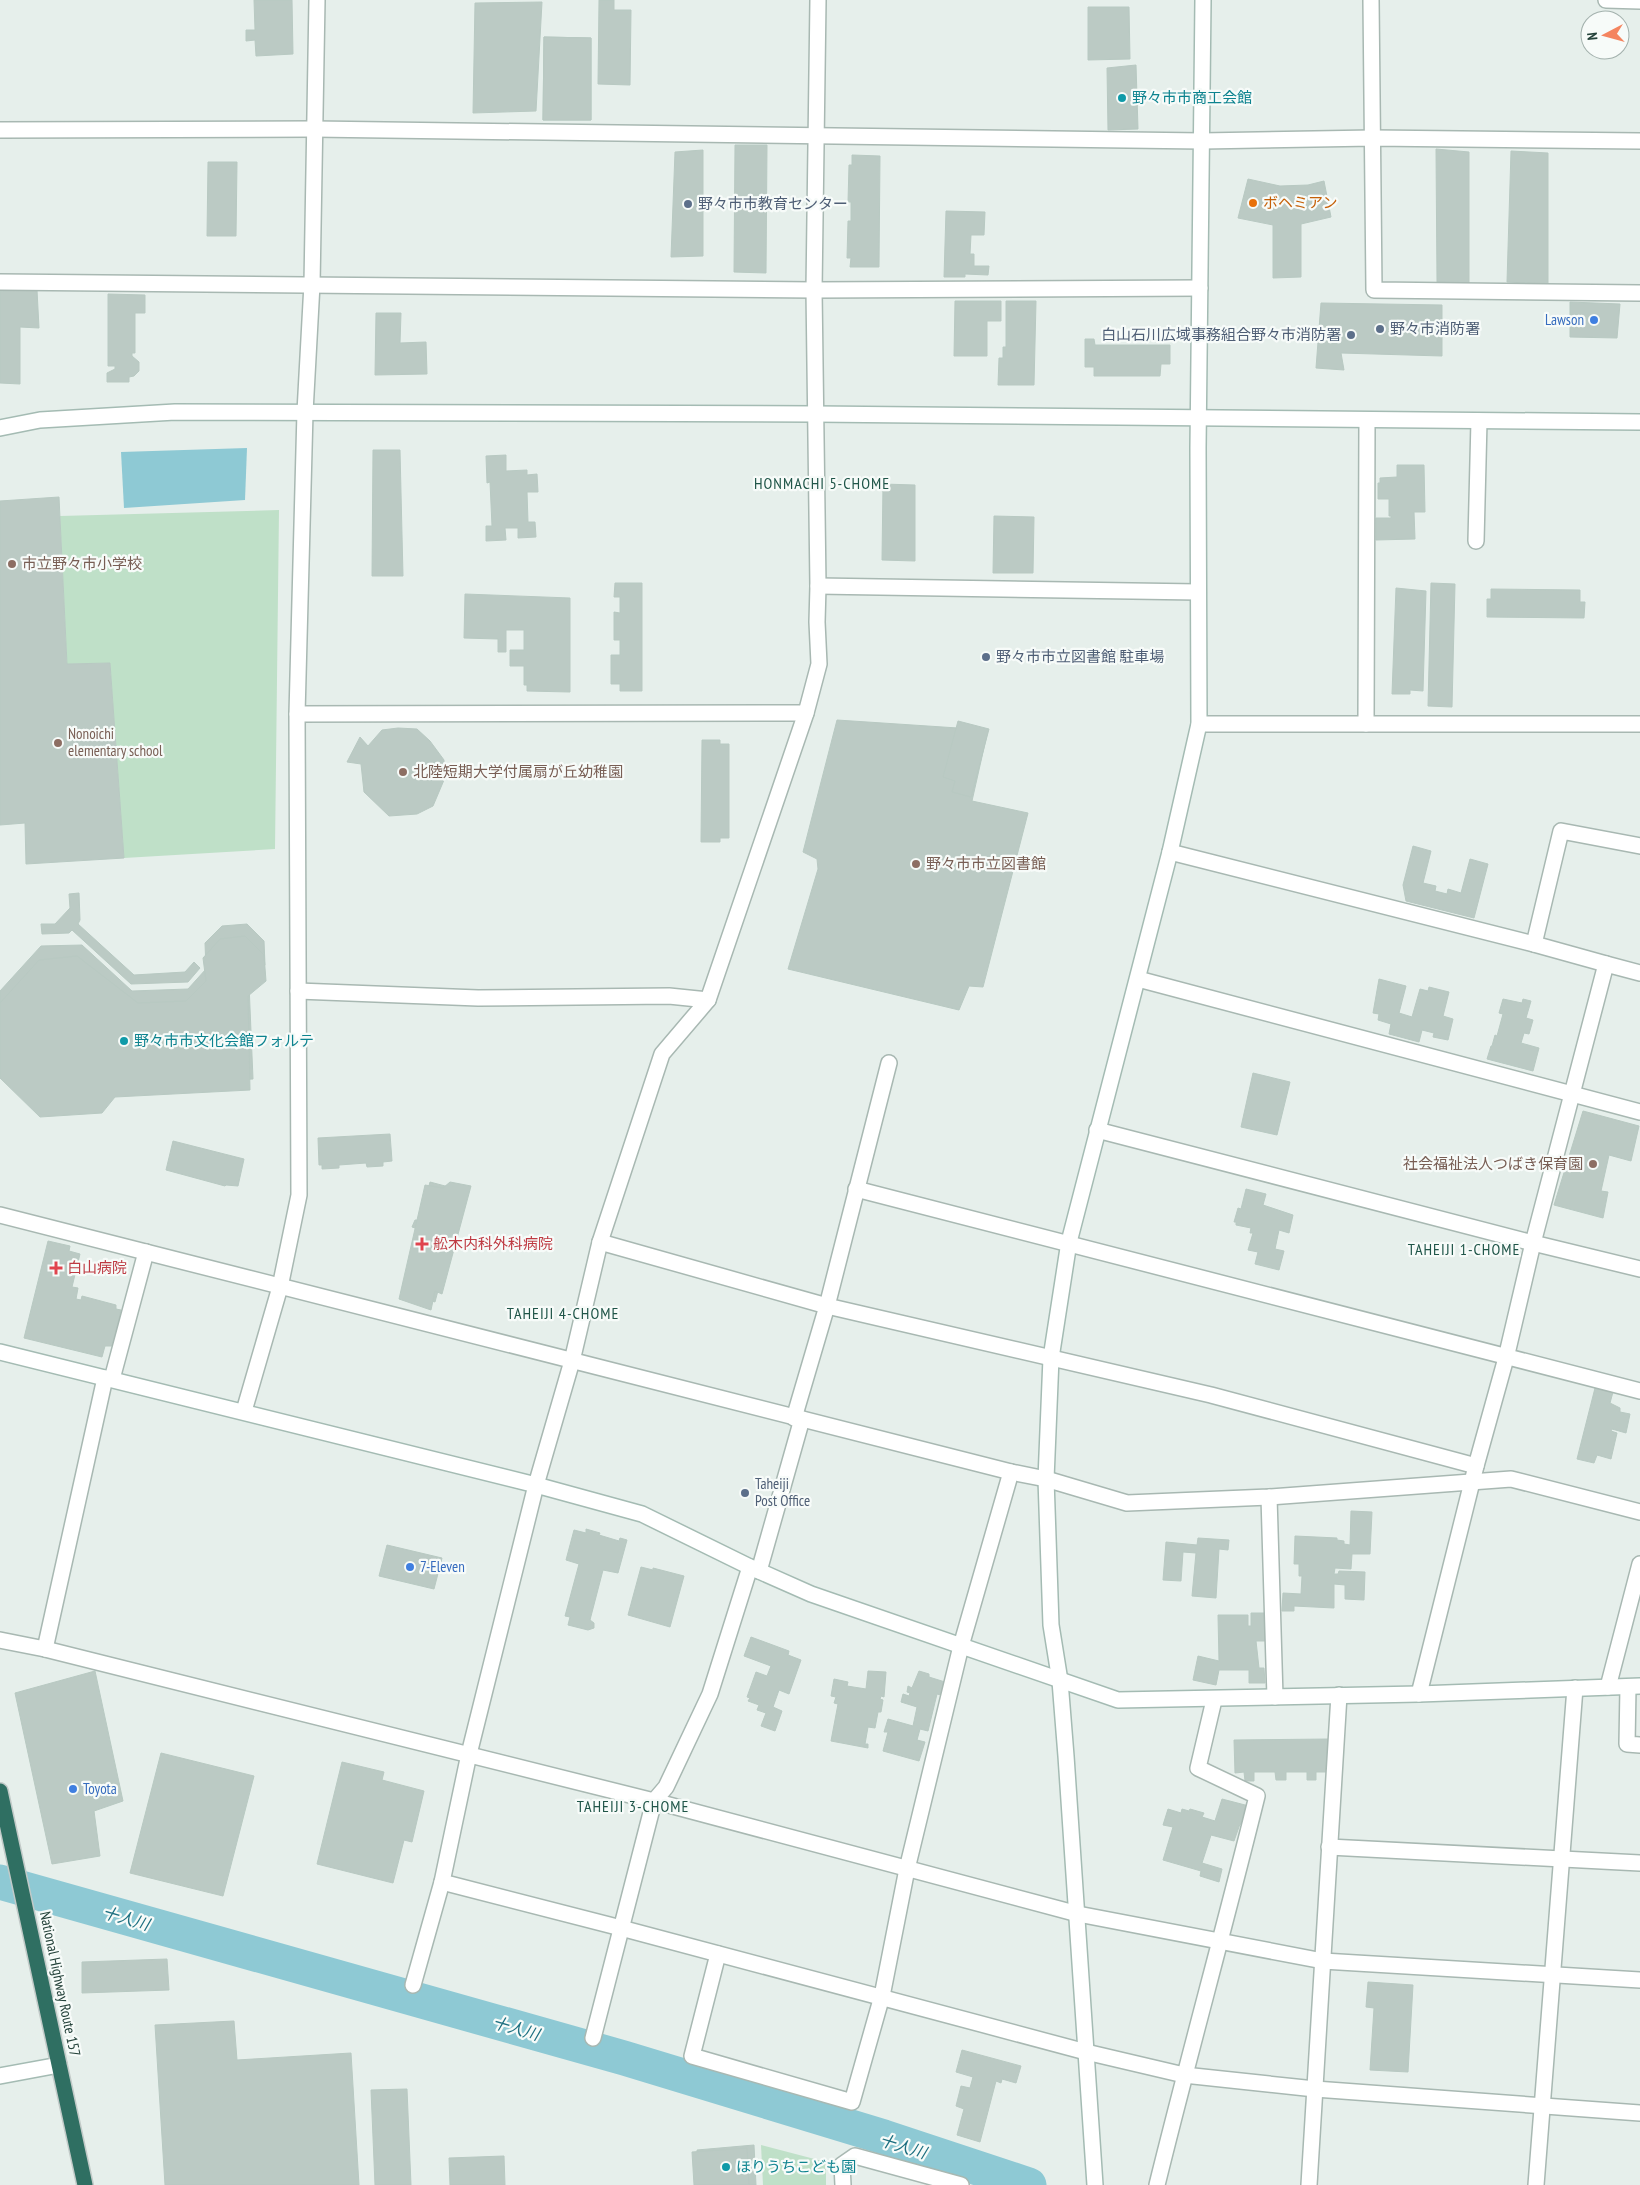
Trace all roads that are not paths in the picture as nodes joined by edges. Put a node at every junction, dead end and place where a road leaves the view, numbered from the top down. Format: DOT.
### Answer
graph roads {
  1 [pos="317,0"];
  2 [pos="818,0"];
  3 [pos="1203,0"];
  4 [pos="1371,0"];
  5 [pos="1606,0"];
  6 [pos="1640,1"];
  7 [pos="0,130"];
  8 [pos="314,130"];
  9 [pos="817,135"];
  10 [pos="1373,138"];
  11 [pos="1202,141"];
  12 [pos="1640,141"];
  13 [pos="0,282"];
  14 [pos="312,284"];
  15 [pos="1200,288"];
  16 [pos="814,290"];
  17 [pos="1640,293"];
  18 [pos="305,412"];
  19 [pos="815,414"];
  20 [pos="1198,419"];
  21 [pos="1367,420"];
  22 [pos="1479,421"];
  23 [pos="1640,422"];
  24 [pos="0,428"];
  25 [pos="1476,542"];
  26 [pos="818,586"];
  27 [pos="1198,592"];
  28 [pos="806,713"];
  29 [pos="297,714"];
  30 [pos="1199,724"];
  31 [pos="1366,724"];
  32 [pos="1640,724"];
  33 [pos="1640,846"];
  34 [pos="1170,852"];
  35 [pos="1534,944"];
  36 [pos="1606,964"];
  37 [pos="1640,973"];
  38 [pos="1138,979"];
  39 [pos="298,991"];
  40 [pos="708,1000"];
  41 [pos="889,1063"];
  42 [pos="1571,1095"];
  43 [pos="1640,1112"];
  44 [pos="1098,1130"];
  45 [pos="856,1189"];
  46 [pos="0,1215"];
  47 [pos="600,1242"];
  48 [pos="1069,1242"];
  49 [pos="1533,1243"];
  50 [pos="146,1252"];
  51 [pos="1640,1269"];
  52 [pos="280,1286"];
  53 [pos="827,1306"];
  54 [pos="0,1352"];
  55 [pos="1050,1358"];
  56 [pos="1506,1358"];
  57 [pos="572,1361"];
  58 [pos="108,1379"];
  59 [pos="1640,1391"];
  60 [pos="244,1412"];
  61 [pos="798,1418"];
  62 [pos="1476,1466"];
  63 [pos="1011,1472"];
  64 [pos="1046,1478"];
  65 [pos="1473,1482"];
  66 [pos="536,1485"];
  67 [pos="1269,1497"];
  68 [pos="1640,1512"];
  69 [pos="1640,1564"];
  70 [pos="755,1569"];
  71 [pos="0,1640"];
  72 [pos="961,1646"];
  73 [pos="45,1649"];
  74 [pos="1060,1681"];
  75 [pos="1634,1686"];
  76 [pos="1608,1687"];
  77 [pos="1575,1688"];
  78 [pos="1419,1694"];
  79 [pos="1339,1695"];
  80 [pos="1275,1697"];
  81 [pos="1214,1700"];
  82 [pos="1640,1745"];
  83 [pos="469,1754"];
  84 [pos="0,1791"];
  85 [pos="654,1801"];
  86 [pos="1329,1847"];
  87 [pos="1562,1858"];
  88 [pos="1640,1863"];
  89 [pos="906,1869"];
  90 [pos="442,1882"];
  91 [pos="1078,1914"];
  92 [pos="621,1928"];
  93 [pos="1222,1940"];
  94 [pos="718,1954"];
  95 [pos="1323,1960"];
  96 [pos="1553,1975"];
  97 [pos="1640,1980"];
  98 [pos="413,1985"];
  99 [pos="882,1996"];
  100 [pos="593,2038"];
  101 [pos="1086,2052"];
  102 [pos="59,2065"];
  103 [pos="1184,2075"];
  104 [pos="0,2076"];
  105 [pos="1315,2089"];
  106 [pos="1543,2107"];
  107 [pos="1640,2113"];
  108 [pos="85,2185"];
  109 [pos="843,2185"];
  110 [pos="961,2185"];
  111 [pos="1095,2185"];
  112 [pos="1157,2185"];
  113 [pos="1309,2185"];
  114 [pos="1536,2185"];
  1 -- 8 [label="street"];
  2 -- 9 [label="street"];
  3 -- 11 [label="street"];
  4 -- 10 [label="street"];
  5 -- 6 [label="street"];
  7 -- 8 [label="street"];
  8 -- 9 [label="street"];
  8 -- 14 [label="street"];
  9 -- 11 [label="street"];
  9 -- 16 [label="street"];
  10 -- 11 [label="street"];
  10 -- 12 [label="street"];
  10 -- 17 [label="street"];
  11 -- 15 [label="street"];
  13 -- 14 [label="street"];
  14 -- 16 [label="street"];
  14 -- 18 [label="street"];
  15 -- 16 [label="street"];
  15 -- 20 [label="street"];
  16 -- 19 [label="street"];
  18 -- 19 [label="street"];
  18 -- 24 [label="street"];
  18 -- 29 [label="street"];
  19 -- 20 [label="street"];
  19 -- 26 [label="street"];
  20 -- 21 [label="street"];
  20 -- 27 [label="street"];
  21 -- 22 [label="street"];
  21 -- 31 [label="street"];
  22 -- 23 [label="street"];
  22 -- 25 [label="street"];
  26 -- 27 [label="street"];
  26 -- 28 [label="street"];
  27 -- 30 [label="street"];
  28 -- 29 [label="street"];
  28 -- 40 [label="street"];
  29 -- 39 [label="street"];
  30 -- 31 [label="street"];
  30 -- 34 [label="street"];
  31 -- 32 [label="street"];
  33 -- 35 [label="street"];
  34 -- 35 [label="street"];
  34 -- 38 [label="street"];
  35 -- 36 [label="street"];
  36 -- 37 [label="street"];
  36 -- 42 [label="street"];
  38 -- 42 [label="street"];
  38 -- 44 [label="street"];
  39 -- 40 [label="street"];
  39 -- 52 [label="street"];
  40 -- 47 [label="street"];
  41 -- 45 [label="street"];
  42 -- 43 [label="street"];
  42 -- 49 [label="street"];
  44 -- 48 [label="street"];
  44 -- 49 [label="street"];
  45 -- 48 [label="street"];
  45 -- 53 [label="street"];
  46 -- 50 [label="street"];
  47 -- 53 [label="street"];
  47 -- 57 [label="street"];
  48 -- 55 [label="street"];
  48 -- 56 [label="street"];
  49 -- 51 [label="street"];
  49 -- 56 [label="street"];
  50 -- 52 [label="street"];
  50 -- 58 [label="street"];
  52 -- 57 [label="street"];
  52 -- 60 [label="street"];
  53 -- 55 [label="street"];
  53 -- 61 [label="street"];
  54 -- 58 [label="street"];
  55 -- 62 [label="street"];
  55 -- 64 [label="street"];
  56 -- 59 [label="street"];
  56 -- 62 [label="street"];
  57 -- 61 [label="street"];
  57 -- 66 [label="street"];
  58 -- 60 [label="street"];
  58 -- 73 [label="street"];
  60 -- 66 [label="street"];
  61 -- 63 [label="street"];
  61 -- 70 [label="street"];
  62 -- 65 [label="street"];
  63 -- 64 [label="street"];
  63 -- 72 [label="street"];
  64 -- 67 [label="street"];
  64 -- 74 [label="street"];
  65 -- 67 [label="street"];
  65 -- 68 [label="street"];
  65 -- 78 [label="street"];
  66 -- 70 [label="street"];
  66 -- 83 [label="street"];
  67 -- 80 [label="street"];
  69 -- 76 [label="street"];
  70 -- 72 [label="street"];
  70 -- 85 [label="street"];
  71 -- 73 [label="street"];
  72 -- 74 [label="street"];
  72 -- 89 [label="street"];
  73 -- 83 [label="street"];
  74 -- 81 [label="street"];
  74 -- 91 [label="street"];
  75 -- 76 [label="street"];
  75 -- 82 [label="street"];
  76 -- 77 [label="street"];
  77 -- 78 [label="street"];
  77 -- 87 [label="street"];
  78 -- 79 [label="street"];
  79 -- 80 [label="street"];
  79 -- 86 [label="street"];
  80 -- 81 [label="street"];
  81 -- 93 [label="street"];
  83 -- 85 [label="street"];
  83 -- 90 [label="street"];
  84 -- 102 [label="highway, National Highway Route 157"];
  85 -- 89 [label="street"];
  85 -- 92 [label="street"];
  86 -- 87 [label="street"];
  86 -- 95 [label="street"];
  87 -- 88 [label="street"];
  87 -- 96 [label="street"];
  89 -- 91 [label="street"];
  89 -- 99 [label="street"];
  90 -- 92 [label="street"];
  90 -- 98 [label="street"];
  91 -- 93 [label="street"];
  91 -- 101 [label="street"];
  92 -- 94 [label="street"];
  92 -- 100 [label="street"];
  93 -- 95 [label="street"];
  93 -- 103 [label="street"];
  94 -- 99 [label="street"];
  94 -- 99 [label="street"];
  95 -- 96 [label="street"];
  95 -- 105 [label="street"];
  96 -- 97 [label="street"];
  96 -- 106 [label="street"];
  99 -- 101 [label="street"];
  101 -- 103 [label="street"];
  101 -- 111 [label="street"];
  102 -- 104 [label="street"];
  102 -- 108 [label="highway, National Highway Route 157"];
  103 -- 105 [label="street"];
  103 -- 112 [label="street"];
  105 -- 106 [label="street"];
  105 -- 113 [label="street"];
  106 -- 107 [label="street"];
  106 -- 114 [label="street"];
  109 -- 110 [label="street"];
}
